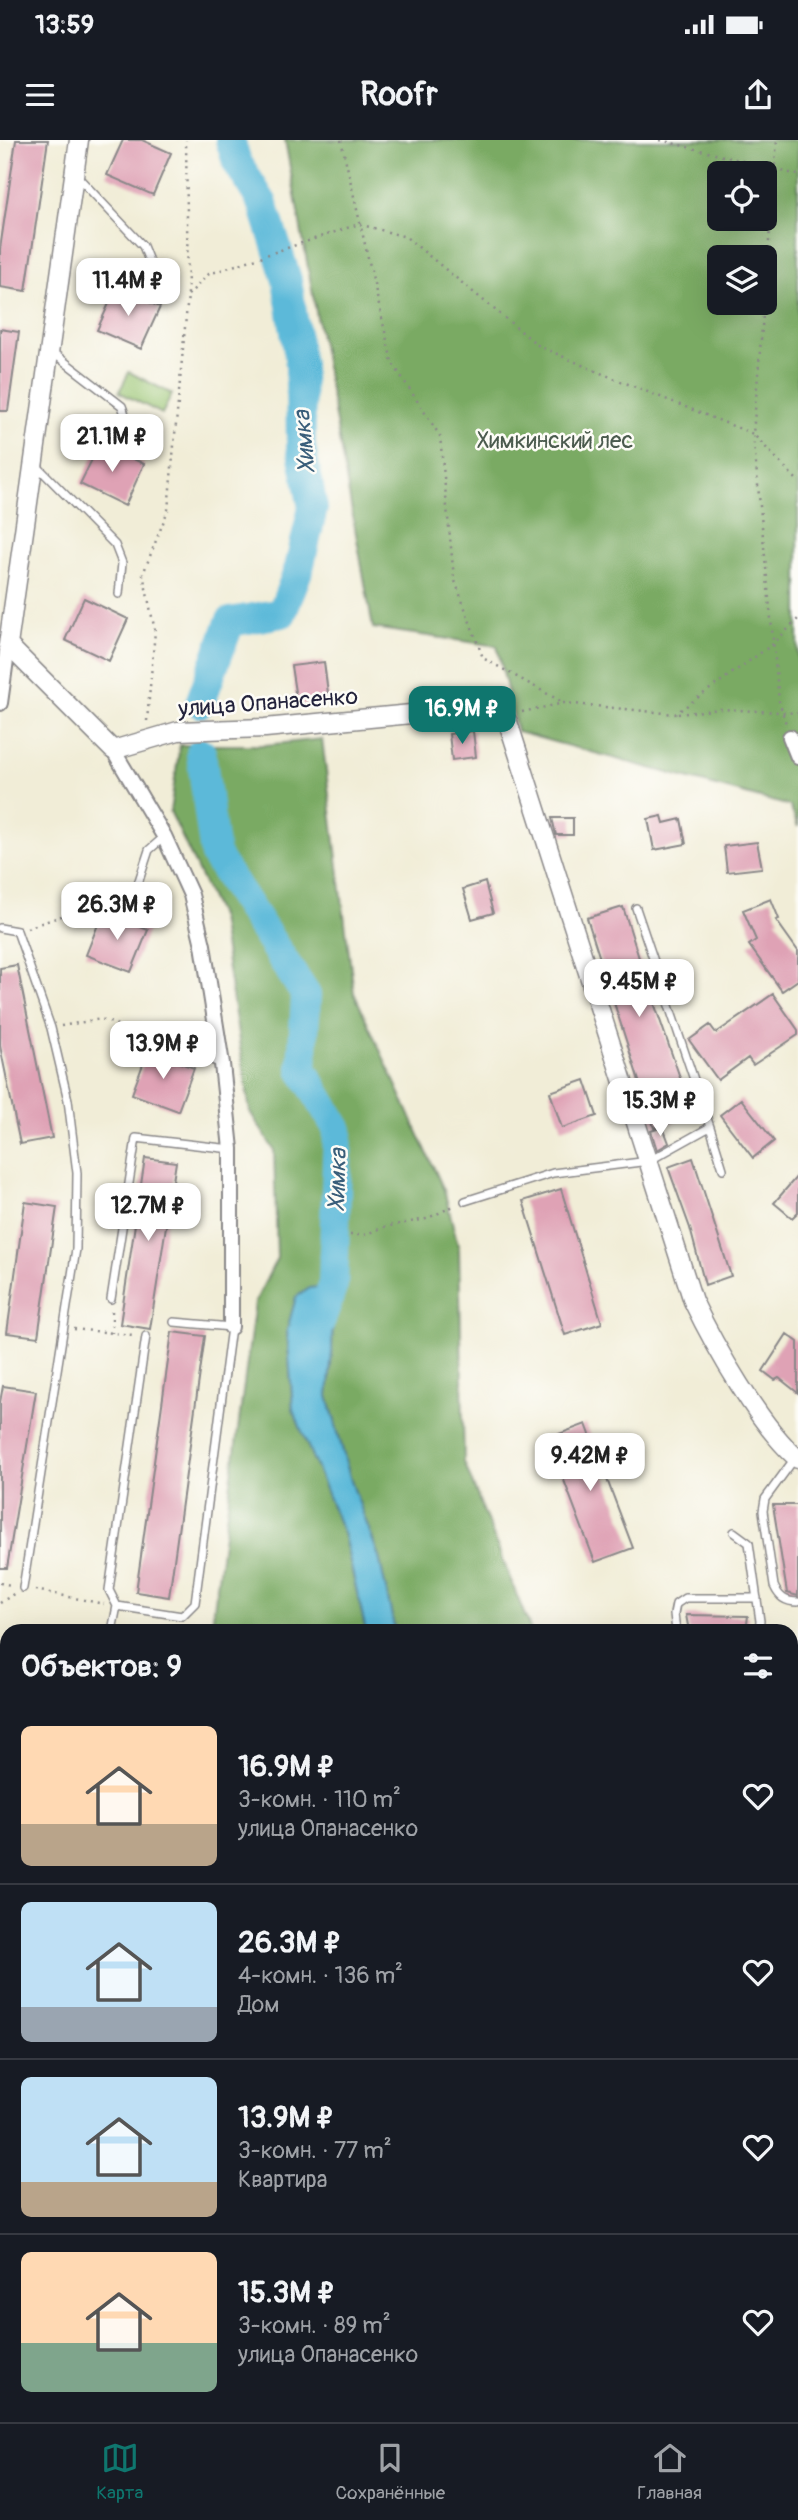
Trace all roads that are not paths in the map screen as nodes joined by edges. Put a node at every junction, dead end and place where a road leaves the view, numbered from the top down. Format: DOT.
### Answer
graph roads {
  1 [pos="79,140"];
  2 [pos="74,173"];
  3 [pos="146,287"];
  4 [pos="49,350"];
  5 [pos="127,447"];
  6 [pos="33,462"];
  7 [pos="119,594"];
  8 [pos="8,645"];
  9 [pos="0,703"];
  10 [pos="790,737"];
  11 [pos="113,750"];
  12 [pos="798,757"];
  13 [pos="164,836"];
  14 [pos="636,908"];
  15 [pos="129,911"];
  16 [pos="0,928"];
  17 [pos="175,1046"];
  18 [pos="222,1064"];
  19 [pos="710,1127"];
  20 [pos="231,1149"];
  21 [pos="649,1161"];
  22 [pos="723,1169"];
  23 [pos="465,1201"];
  24 [pos="111,1299"];
  25 [pos="174,1322"];
  26 [pos="231,1327"];
  27 [pos="146,1336"];
  28 [pos="797,1458"];
  29 [pos="734,1532"];
  30 [pos="23,1588"];
  31 [pos="757,1598"];
  32 [pos="798,1602"];
  33 [pos="117,1606"];
  34 [pos="113,1624"];
  35 [pos="676,1624"];
  36 [pos="760,1624"];
  1 -- 2 [label="street"];
  2 -- 3 [label="lane"];
  2 -- 4 [label="street"];
  4 -- 5 [label="lane"];
  4 -- 6 [label="street"];
  6 -- 7 [label="lane"];
  6 -- 8 [label="street"];
  8 -- 9 [label="street"];
  8 -- 11 [label="street"];
  10 -- 12 [label="street"];
  11 -- 13 [label="street"];
  11 -- 21 [label="street, улица Опанасенко"];
  13 -- 15 [label="lane"];
  13 -- 18 [label="street"];
  14 -- 19 [label="lane"];
  16 -- 30 [label="lane"];
  17 -- 18 [label="lane"];
  18 -- 20 [label="street"];
  19 -- 21 [label="lane"];
  19 -- 22 [label="lane"];
  20 -- 24 [label="lane"];
  20 -- 26 [label="street"];
  21 -- 23 [label="lane"];
  21 -- 28 [label="street"];
  25 -- 26 [label="lane"];
  26 -- 33 [label="lane"];
  27 -- 33 [label="lane"];
  28 -- 32 [label="lane"];
  29 -- 31 [label="lane"];
  31 -- 35 [label="lane"];
  31 -- 36 [label="lane"];
  33 -- 34 [label="lane"];
}
